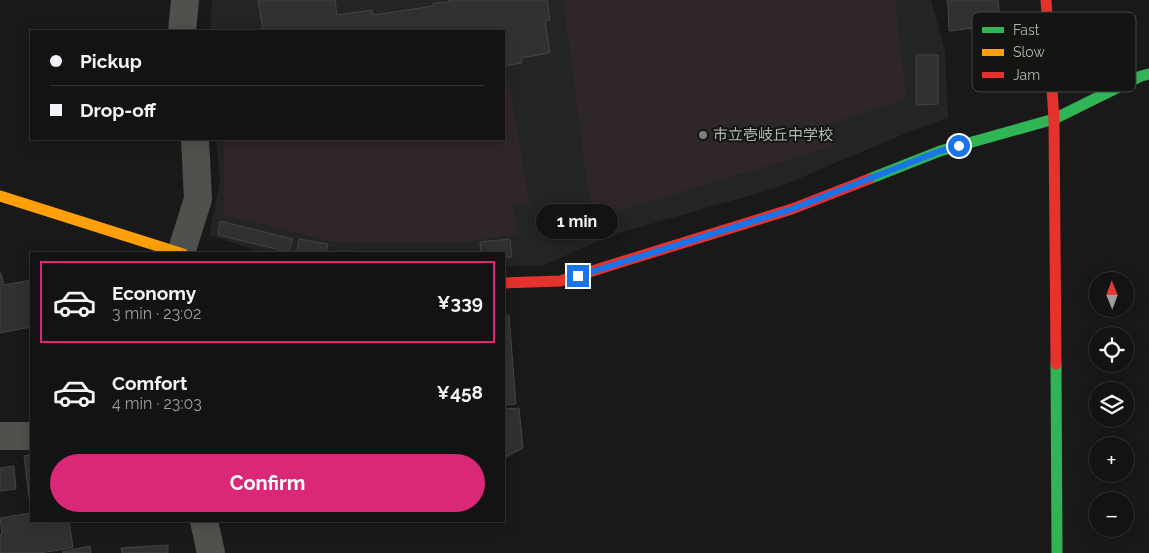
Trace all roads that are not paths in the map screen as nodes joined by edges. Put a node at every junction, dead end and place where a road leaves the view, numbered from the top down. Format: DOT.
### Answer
graph roads {
  1 [pos="185,0"];
  2 [pos="182,30"];
  3 [pos="1149,74"];
  4 [pos="1136,80"];
  5 [pos="1052,92"];
  6 [pos="1111,92"];
  7 [pos="1054,119"];
  8 [pos="196,140"];
  9 [pos="0,196"];
  10 [pos="176,252"];
  11 [pos="183,252"];
  12 [pos="505,282"];
  13 [pos="0,436"];
  14 [pos="30,436"];
  15 [pos="204,522"];
  16 [pos="212,553"];
  17 [pos="1057,553"];
  1 -- 2 [label="street"];
  3 -- 4 [label="street"];
  5 -- 7 [label="street"];
  6 -- 7 [label="street"];
  7 -- 12 [label="street"];
  7 -- 17 [label="street"];
  8 -- 11 [label="street"];
  9 -- 10 [label="street"];
  13 -- 14 [label="street"];
  15 -- 16 [label="street"];
}
